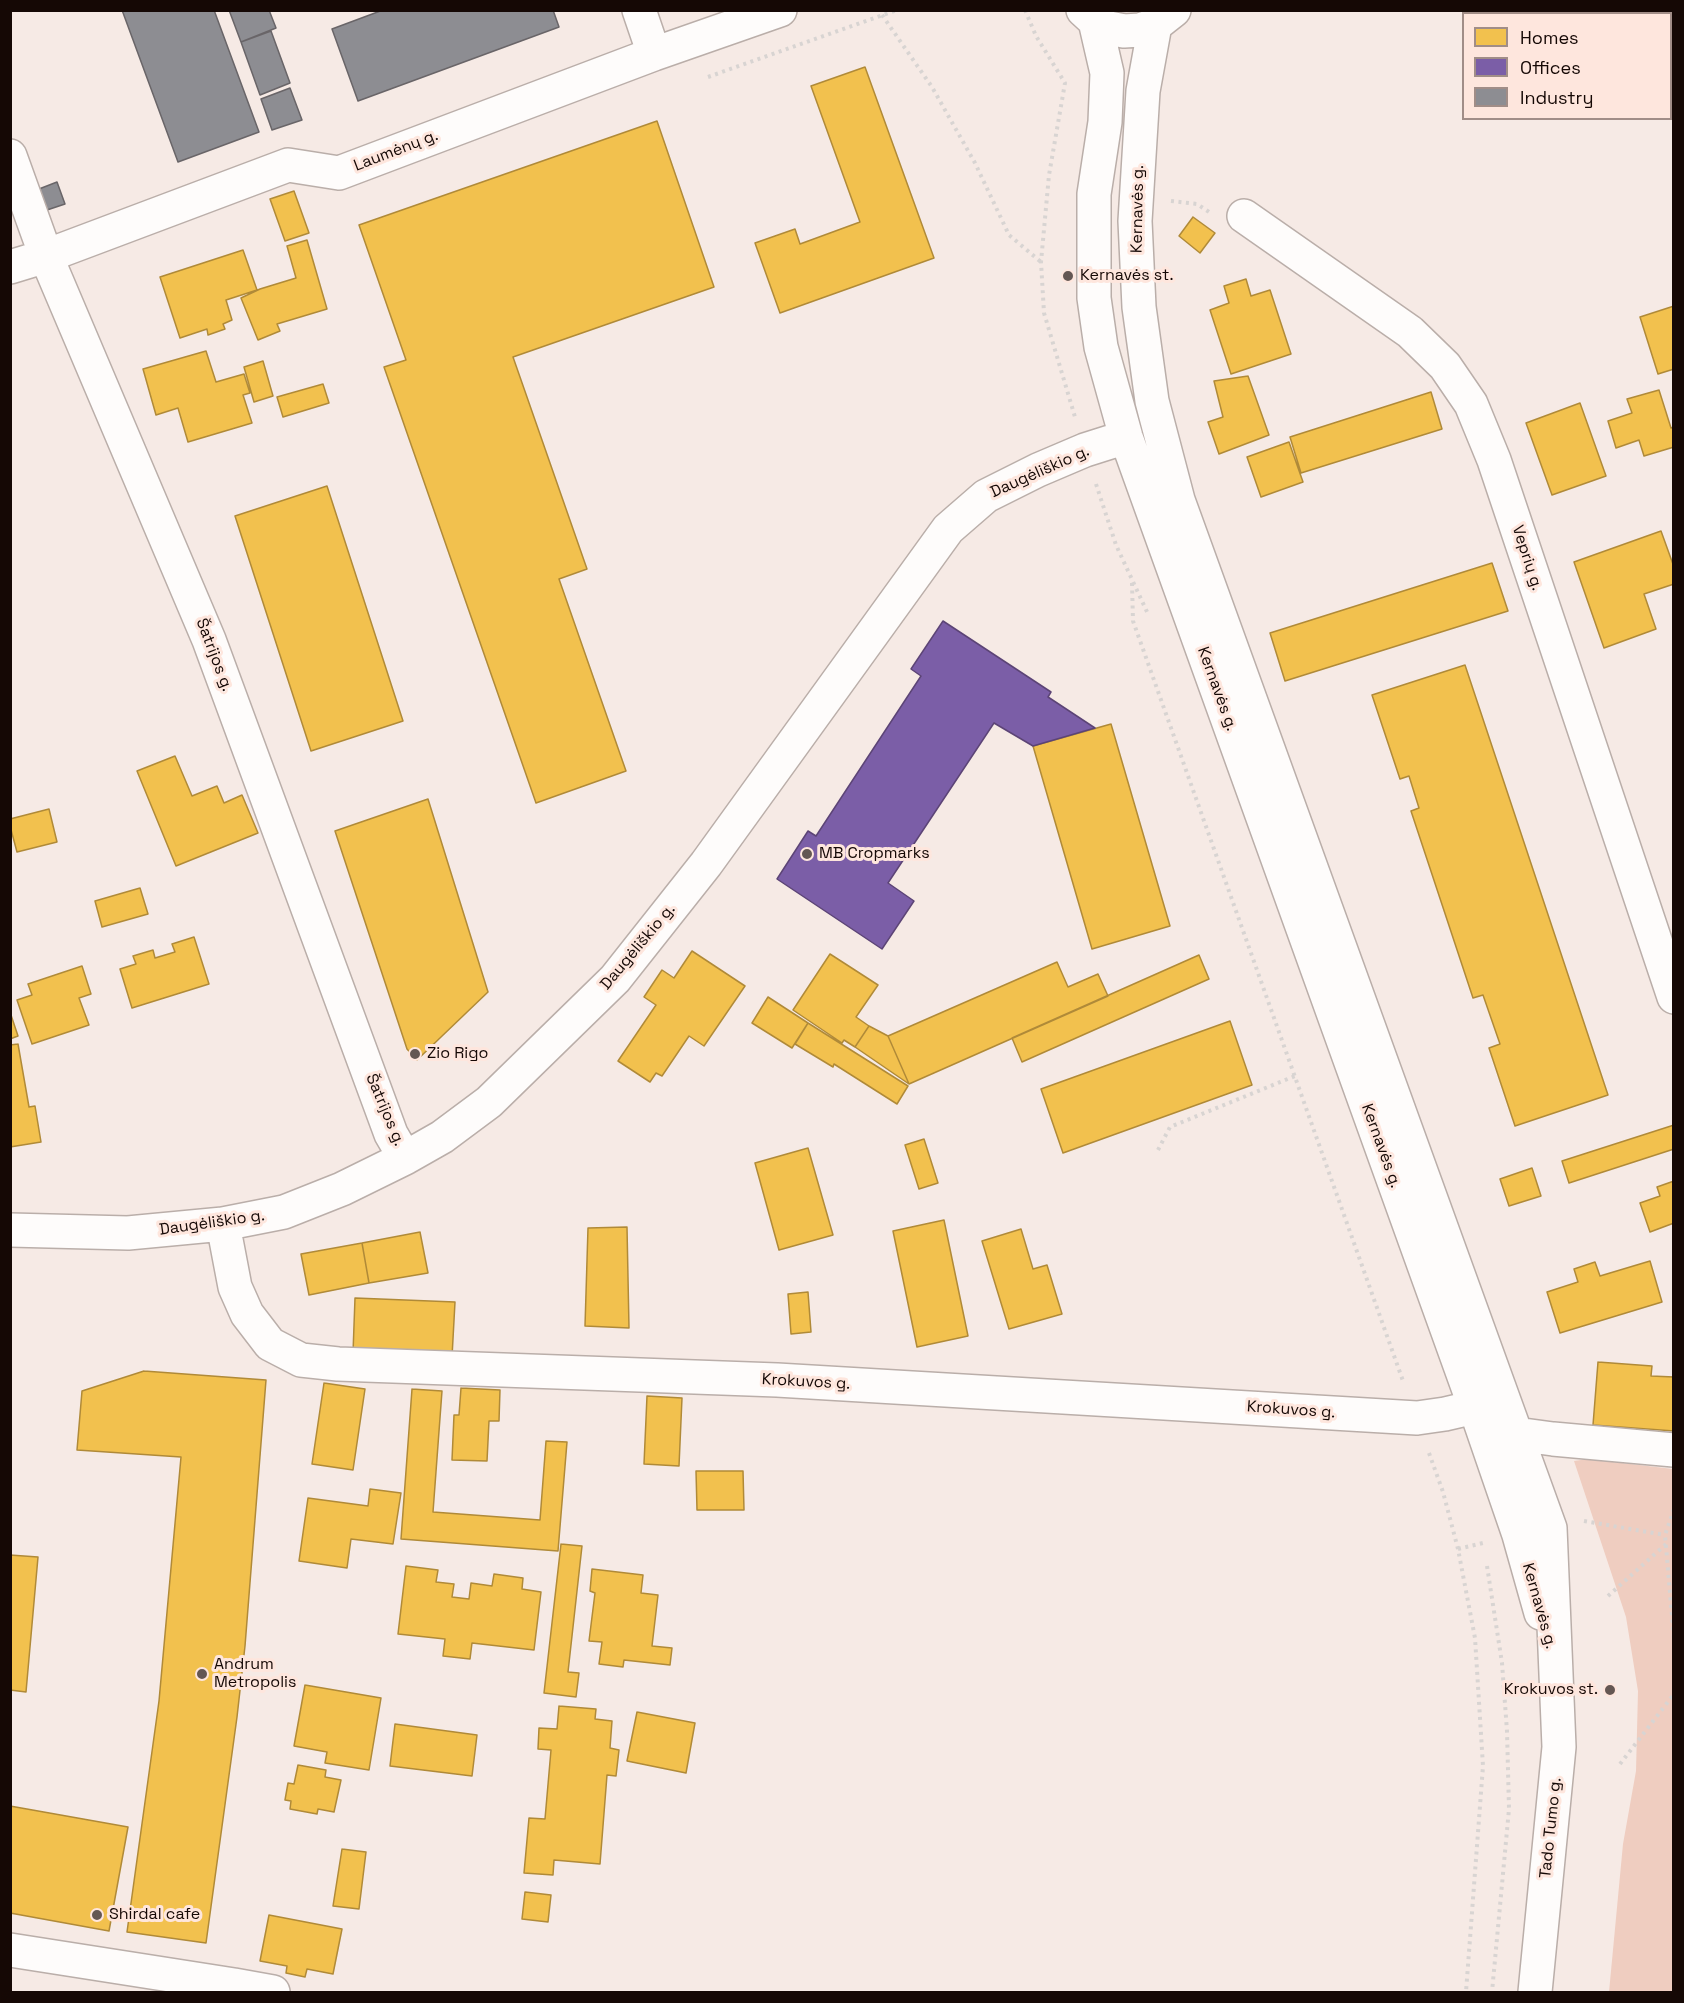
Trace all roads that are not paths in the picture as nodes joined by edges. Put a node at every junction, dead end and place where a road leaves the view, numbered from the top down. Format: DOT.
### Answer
graph roads {
  1 [pos="639,10"];
  2 [pos="780,10"];
  3 [pos="1089,16"];
  4 [pos="1164,18"];
  5 [pos="654,54"];
  6 [pos="10,156"];
  7 [pos="1244,216"];
  8 [pos="46,256"];
  9 [pos="10,267"];
  10 [pos="1126,436"];
  11 [pos="1674,997"];
  12 [pos="405,1158"];
  13 [pos="223,1224"];
  14 [pos="10,1230"];
  15 [pos="1475,1407"];
  16 [pos="1516,1434"];
  17 [pos="1674,1450"];
  18 [pos="1555,1663"];
  19 [pos="10,1950"];
  20 [pos="273,1992"];
  21 [pos="1535,1992"];
  1 -- 5 [label="street"];
  2 -- 5 [label="street, Laumėnų g."];
  3 -- 4 [label="street, Kernavės g."];
  3 -- 10 [label="street, Kernavės g."];
  4 -- 16 [label="street, Kernavės g."];
  5 -- 8 [label="street, Laumėnų g."];
  6 -- 8 [label="street, Šatrijos g."];
  7 -- 11 [label="street, Veprių g."];
  8 -- 9 [label="street, Laumėnų g."];
  8 -- 12 [label="street, Šatrijos g."];
  10 -- 12 [label="street, Daugėliškio g."];
  10 -- 15 [label="street, Kernavės g."];
  12 -- 13 [label="street, Daugėliškio g."];
  13 -- 14 [label="street, Daugėliškio g."];
  13 -- 15 [label="street, Krokuvos g."];
  15 -- 18 [label="street, Kernavės g."];
  16 -- 17 [label="street"];
  16 -- 18 [label="street, Kernavės g."];
  18 -- 21 [label="street, Tado Tumo g."];
  19 -- 20 [label="street"];
}
